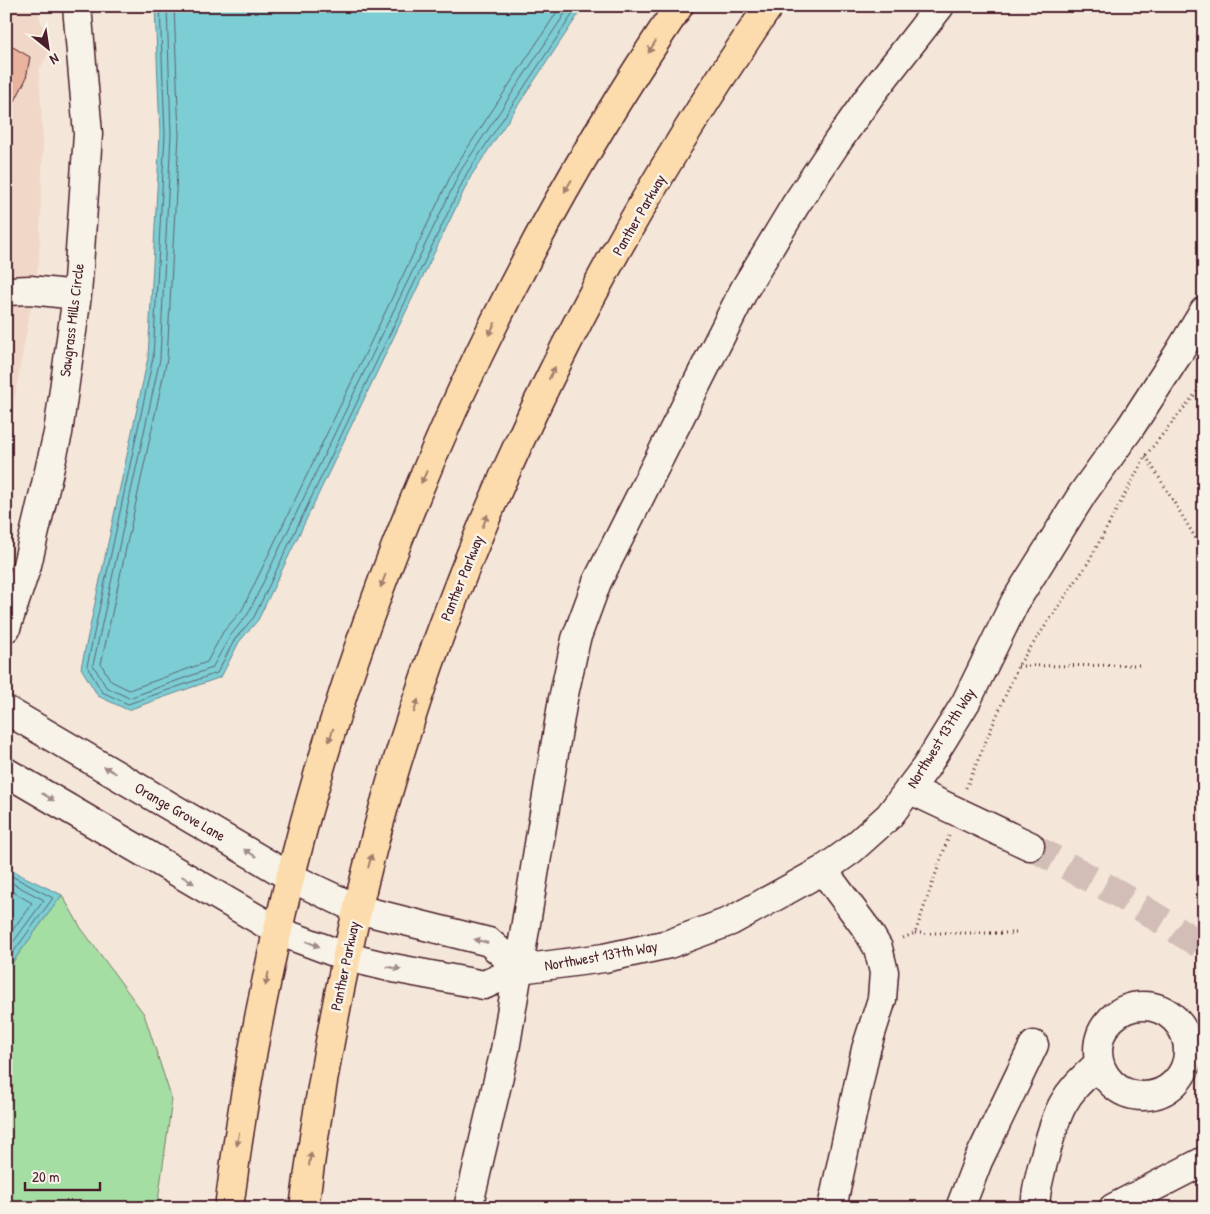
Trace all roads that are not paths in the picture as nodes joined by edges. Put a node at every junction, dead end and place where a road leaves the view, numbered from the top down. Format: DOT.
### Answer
graph roads {
  1 [pos="679,6"];
  2 [pos="769,6"];
  3 [pos="940,6"];
  4 [pos="70,7"];
  5 [pos="6,291"];
  6 [pos="77,295"];
  7 [pos="1203,314"];
  8 [pos="6,628"];
  9 [pos="6,710"];
  10 [pos="6,772"];
  11 [pos="909,789"];
  12 [pos="1030,846"];
  13 [pos="823,870"];
  14 [pos="292,878"];
  15 [pos="357,909"];
  16 [pos="278,931"];
  17 [pos="347,957"];
  18 [pos="520,969"];
  19 [pos="1034,1045"];
  20 [pos="1099,1063"];
  21 [pos="1195,1073"];
  22 [pos="1204,1161"];
  23 [pos="229,1208"];
  24 [pos="304,1208"];
  25 [pos="468,1208"];
  26 [pos="832,1208"];
  27 [pos="960,1208"];
  28 [pos="1036,1208"];
  29 [pos="1113,1208"];
  1 -- 14 [label="main road, one-way"];
  15 -- 2 [label="main road, Panther Parkway, one-way"];
  3 -- 18 [label="street"];
  4 -- 6 [label="street, Sawgrass Mills Circle"];
  5 -- 6 [label="street"];
  6 -- 8 [label="street, Sawgrass Mills Circle"];
  7 -- 11 [label="street, Northwest 137th Way"];
  14 -- 9 [label="street, Orange Grove Lane, one-way"];
  10 -- 16 [label="street, one-way"];
  11 -- 12 [label="street"];
  11 -- 13 [label="street, Northwest 137th Way"];
  13 -- 18 [label="street, Northwest 137th Way"];
  13 -- 26 [label="street"];
  14 -- 15 [label="street, Orange Grove Lane"];
  14 -- 16 [label="main road"];
  15 -- 17 [label="main road, Panther Parkway"];
  18 -- 15 [label="street, one-way"];
  16 -- 17 [label="street, one-way"];
  16 -- 23 [label="main road, one-way"];
  17 -- 18 [label="street, Northwest 137th Way, one-way"];
  24 -- 17 [label="main road, Panther Parkway, one-way"];
  18 -- 25 [label="street"];
  19 -- 27 [label="street"];
  20 -- 21 [label="street"];
  20 -- 21 [label="street"];
  20 -- 28 [label="street"];
  22 -- 29 [label="street"];
}
